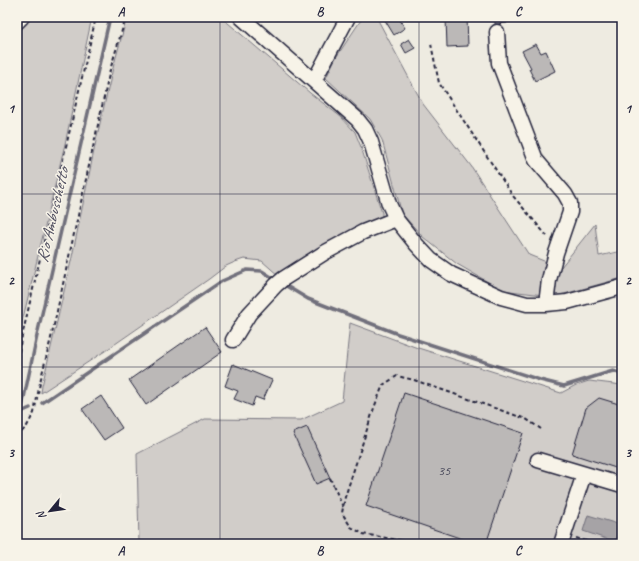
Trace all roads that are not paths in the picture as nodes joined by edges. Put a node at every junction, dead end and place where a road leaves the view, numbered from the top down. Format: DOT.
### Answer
graph roads {
  1 [pos="22,17"];
  2 [pos="241,17"];
  3 [pos="348,17"];
  4 [pos="17,22"];
  5 [pos="497,32"];
  6 [pos="314,81"];
  7 [pos="396,219"];
  8 [pos="622,287"];
  9 [pos="546,304"];
  10 [pos="233,340"];
  11 [pos="538,460"];
  12 [pos="584,474"];
  13 [pos="622,485"];
  14 [pos="560,544"];
  1 -- 4 [label="street"];
  2 -- 6 [label="street"];
  3 -- 6 [label="street"];
  5 -- 9 [label="street"];
  6 -- 7 [label="street"];
  7 -- 9 [label="street"];
  7 -- 10 [label="street"];
  8 -- 9 [label="street"];
  11 -- 12 [label="street"];
  12 -- 13 [label="street"];
  12 -- 14 [label="street"];
}
